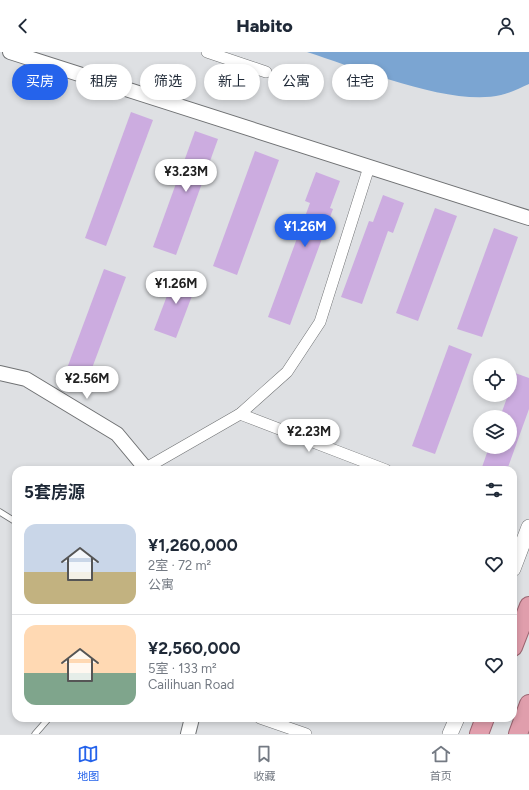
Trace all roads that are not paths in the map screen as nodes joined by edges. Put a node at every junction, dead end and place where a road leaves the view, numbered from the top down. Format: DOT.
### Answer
graph roads {
  1 [pos="10,52"];
  2 [pos="207,52"];
  3 [pos="266,72"];
  4 [pos="369,167"];
  5 [pos="529,218"];
  6 [pos="0,373"];
  7 [pos="240,414"];
  8 [pos="144,466"];
  9 [pos="151,466"];
  10 [pos="376,466"];
  11 [pos="0,512"];
  12 [pos="12,520"];
  13 [pos="529,527"];
  14 [pos="517,558"];
  15 [pos="529,606"];
  16 [pos="517,637"];
  17 [pos="529,704"];
  18 [pos="47,722"];
  19 [pos="191,722"];
  20 [pos="272,722"];
  21 [pos="455,722"];
  22 [pos="484,722"];
  23 [pos="34,734"];
  24 [pos="188,734"];
  25 [pos="306,734"];
  26 [pos="450,734"];
  27 [pos="479,734"];
  28 [pos="518,734"];
  1 -- 4 [label="street"];
  2 -- 3 [label="street"];
  4 -- 5 [label="street"];
  4 -- 7 [label="street"];
  6 -- 8 [label="street"];
  7 -- 9 [label="street"];
  7 -- 10 [label="street"];
  11 -- 12 [label="lane"];
  13 -- 14 [label="main road"];
  15 -- 16 [label="highway"];
  17 -- 28 [label="highway"];
  18 -- 23 [label="lane"];
  19 -- 24 [label="street"];
  20 -- 25 [label="street"];
  21 -- 26 [label="main road"];
  22 -- 27 [label="highway"];
}
